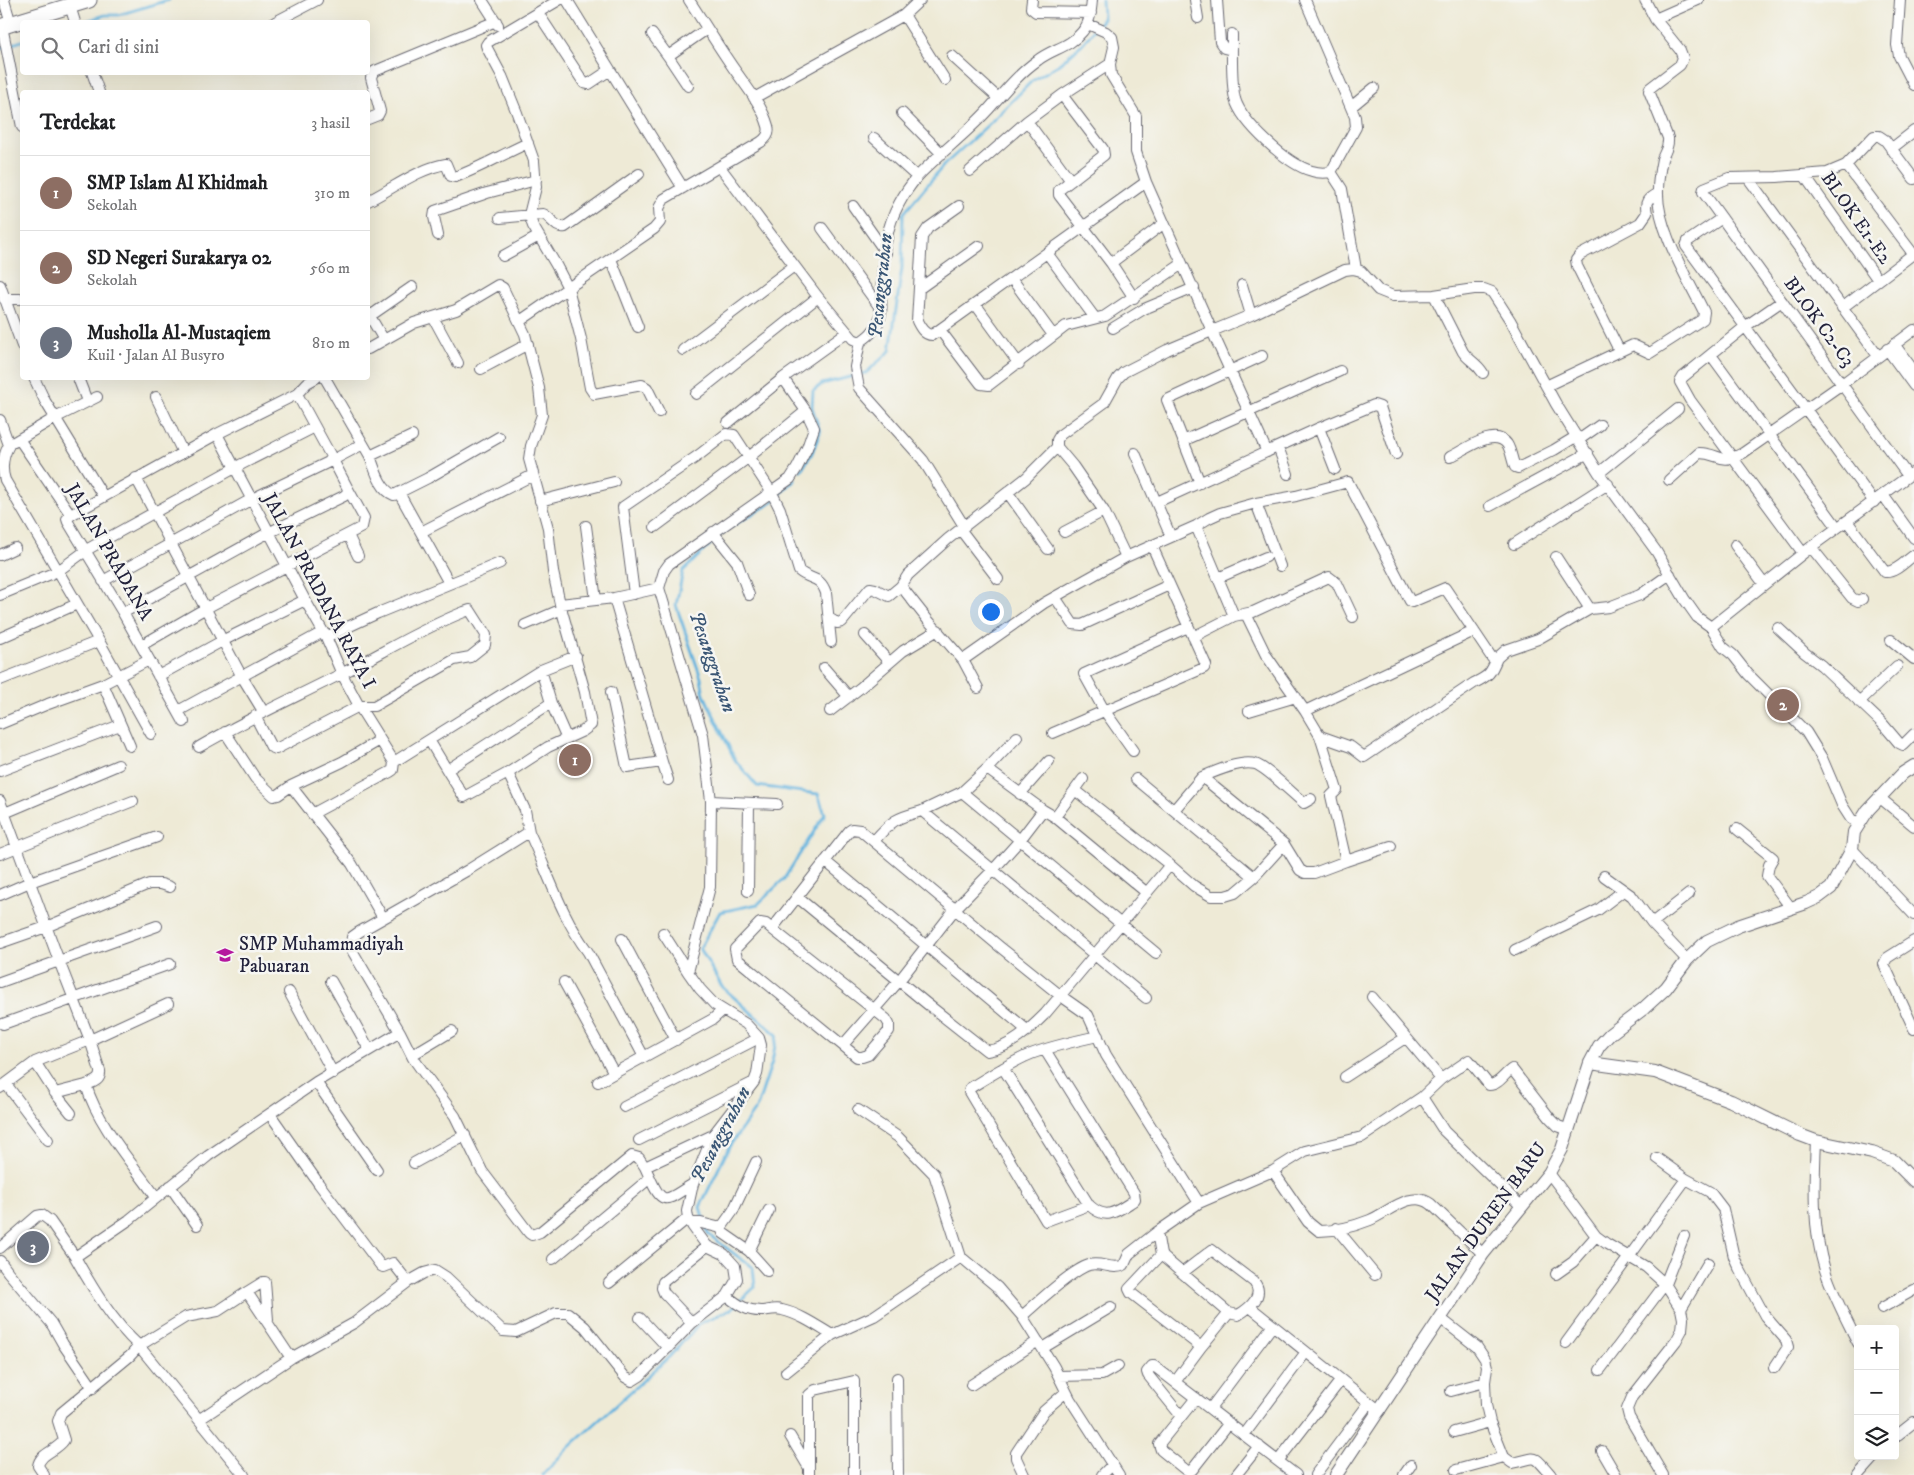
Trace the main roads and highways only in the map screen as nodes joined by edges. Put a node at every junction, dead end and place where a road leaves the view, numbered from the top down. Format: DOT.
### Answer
graph roads {
  1 [pos="89,0"];
  2 [pos="73,15"];
  3 [pos="49,20"];
  4 [pos="20,26"];
  5 [pos="5,29"];
  1 -- 2 [label="main road"];
  2 -- 3 [label="main road"];
  4 -- 5 [label="main road"];
}
